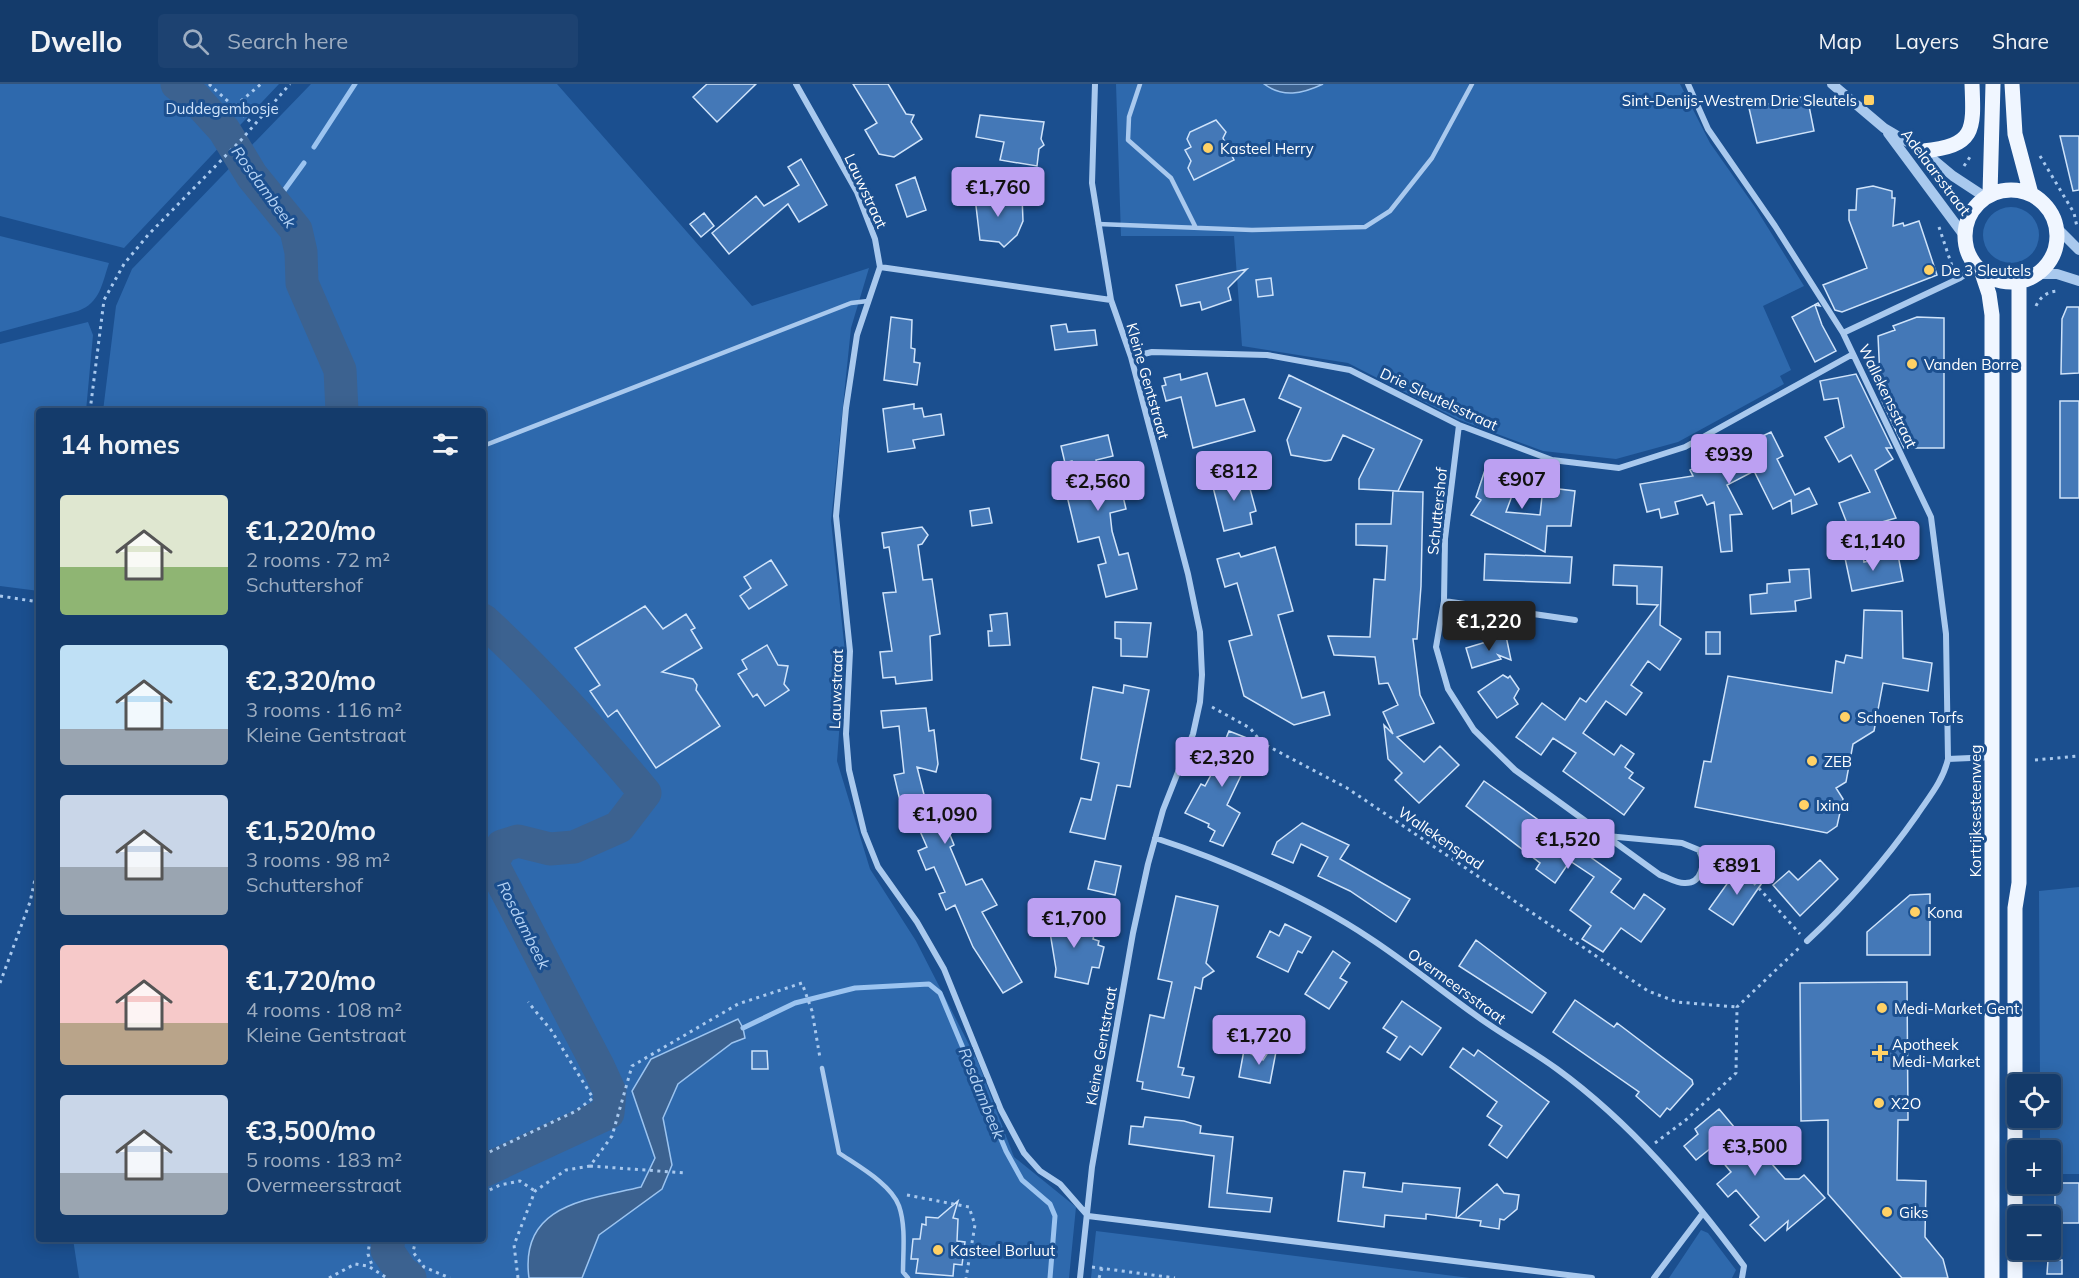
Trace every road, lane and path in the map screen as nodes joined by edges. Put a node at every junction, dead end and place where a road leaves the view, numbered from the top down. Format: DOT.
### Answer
graph roads {
  1 [pos="209,84"];
  2 [pos="261,84"];
  3 [pos="290,84"];
  4 [pos="796,84"];
  5 [pos="1095,84"];
  6 [pos="1140,84"];
  7 [pos="1473,84"];
  8 [pos="1688,84"];
  9 [pos="1832,84"];
  10 [pos="1972,84"];
  11 [pos="1993,84"];
  12 [pos="2012,84"];
  13 [pos="234,106"];
  14 [pos="253,124"];
  15 [pos="1884,128"];
  16 [pos="1993,150"];
  17 [pos="1923,152"];
  18 [pos="2021,155"];
  19 [pos="1953,176"];
  20 [pos="2031,194"];
  21 [pos="1988,195"];
  22 [pos="1937,220"];
  23 [pos="1098,224"];
  24 [pos="2056,227"];
  25 [pos="1196,228"];
  26 [pos="2079,231"];
  27 [pos="1963,234"];
  28 [pos="2079,250"];
  29 [pos="880,267"];
  30 [pos="1979,270"];
  31 [pos="2037,274"];
  32 [pos="1960,279"];
  33 [pos="2019,280"];
  34 [pos="2078,281"];
  35 [pos="1111,300"];
  36 [pos="868,301"];
  37 [pos="2018,322"];
  38 [pos="1843,333"];
  39 [pos="1853,354"];
  40 [pos="1131,357"];
  41 [pos="90,408"];
  42 [pos="1459,425"];
  43 [pos="486,445"];
  44 [pos="0,596"];
  45 [pos="1443,600"];
  46 [pos="36,602"];
  47 [pos="1575,620"];
  48 [pos="1200,702"];
  49 [pos="2079,756"];
  50 [pos="1993,757"];
  51 [pos="1948,759"];
  52 [pos="2018,761"];
  53 [pos="1607,836"];
  54 [pos="1155,838"];
  55 [pos="1702,855"];
  56 [pos="36,875"];
  57 [pos="1807,941"];
  58 [pos="0,983"];
  59 [pos="528,1002"];
  60 [pos="1737,1007"];
  61 [pos="1933,1008"];
  62 [pos="1992,1009"];
  63 [pos="822,1068"];
  64 [pos="1648,1148"];
  65 [pos="486,1154"];
  66 [pos="590,1166"];
  67 [pos="686,1173"];
  68 [pos="886,1189"];
  69 [pos="535,1191"];
  70 [pos="486,1192"];
  71 [pos="1703,1214"];
  72 [pos="1088,1216"];
  73 [pos="370,1242"];
  74 [pos="415,1242"];
  75 [pos="1081,1265"];
  76 [pos="373,1268"];
  77 [pos="1102,1268"];
  78 [pos="329,1278"];
  79 [pos="387,1278"];
  80 [pos="450,1278"];
  81 [pos="518,1278"];
  82 [pos="908,1278"];
  83 [pos="966,1278"];
  84 [pos="1080,1278"];
  85 [pos="1099,1278"];
  86 [pos="1175,1278"];
  87 [pos="1592,1278"];
  88 [pos="1654,1278"];
  89 [pos="1742,1278"];
  90 [pos="1992,1278"];
  91 [pos="2015,1278"];
  1 -- 13 [label="path"];
  2 -- 13 [label="path"];
  3 -- 14 [label="path"];
  4 -- 29 [label="street, Lauwstraat"];
  5 -- 23 [label="street, Kleine Gentstraat"];
  6 -- 25 [label="lane"];
  7 -- 25 [label="lane"];
  8 -- 38 [label="street, Wallekensstraat"];
  9 -- 15 [label="street, Adelaarsstraat"];
  10 -- 17 [label="main road"];
  11 -- 16 [label="main road"];
  12 -- 18 [label="main road"];
  13 -- 14 [label="path"];
  14 -- 41 [label="path"];
  15 -- 17 [label="street, Adelaarsstraat"];
  15 -- 27 [label="street, Adelaarsstraat"];
  16 -- 19 [label="path"];
  16 -- 21 [label="main road"];
  17 -- 19 [label="street, Adelaarsstraat"];
  18 -- 20 [label="main road"];
  18 -- 26 [label="path"];
  19 -- 21 [label="street, Adelaarsstraat"];
  20 -- 21 [label="main road"];
  20 -- 24 [label="main road"];
  21 -- 27 [label="main road"];
  22 -- 32 [label="path"];
  23 -- 25 [label="lane"];
  23 -- 35 [label="street, Kleine Gentstraat"];
  24 -- 28 [label="street"];
  24 -- 31 [label="main road"];
  27 -- 30 [label="main road"];
  29 -- 35 [label="street"];
  29 -- 36 [label="street, Lauwstraat"];
  30 -- 32 [label="street"];
  30 -- 33 [label="main road"];
  30 -- 50 [label="main road, Kortrijksesteenweg"];
  31 -- 33 [label="main road"];
  31 -- 34 [label="street"];
  32 -- 38 [label="street"];
  33 -- 37 [label="main road"];
  34 -- 37 [label="path"];
  35 -- 40 [label="street, Kleine Gentstraat"];
  36 -- 43 [label="lane"];
  36 -- 72 [label="street, Lauwstraat"];
  37 -- 52 [label="main road"];
  38 -- 39 [label="street, Wallekensstraat"];
  39 -- 42 [label="street, Drie Sleutelsstraat"];
  39 -- 51 [label="street, Wallekensstraat"];
  40 -- 42 [label="street, Drie Sleutelsstraat"];
  40 -- 48 [label="street, Kleine Gentstraat"];
  42 -- 45 [label="street, Schuttershof"];
  44 -- 46 [label="path"];
  45 -- 47 [label="street"];
  45 -- 53 [label="street, Schuttershof"];
  48 -- 54 [label="street, Kleine Gentstraat"];
  48 -- 60 [label="path, Wallekenspad"];
  49 -- 52 [label="path"];
  50 -- 51 [label="street"];
  50 -- 62 [label="main road, Kortrijksesteenweg"];
  51 -- 57 [label="street, Wallekensstraat"];
  52 -- 91 [label="main road"];
  53 -- 55 [label="street"];
  53 -- 55 [label="street, Schuttershof"];
  54 -- 64 [label="street, Overmeersstraat"];
  54 -- 72 [label="street, Kleine Gentstraat"];
  55 -- 57 [label="path"];
  56 -- 58 [label="path"];
  57 -- 60 [label="path"];
  59 -- 65 [label="path"];
  60 -- 64 [label="path"];
  61 -- 62 [label="path"];
  62 -- 90 [label="main road, Kortrijksesteenweg"];
  63 -- 66 [label="path"];
  63 -- 68 [label="lane"];
  64 -- 71 [label="street, Overmeersstraat"];
  66 -- 67 [label="path"];
  66 -- 69 [label="path"];
  68 -- 82 [label="lane"];
  68 -- 83 [label="path"];
  69 -- 70 [label="path"];
  69 -- 81 [label="path"];
  71 -- 88 [label="street"];
  71 -- 89 [label="street, Overmeersstraat"];
  72 -- 75 [label="street, Kleine Gentstraat"];
  72 -- 87 [label="street"];
  73 -- 76 [label="path"];
  74 -- 80 [label="path"];
  75 -- 77 [label="path"];
  75 -- 84 [label="street, Kleine Gentstraat"];
  76 -- 78 [label="path"];
  76 -- 79 [label="path"];
  77 -- 85 [label="path"];
  77 -- 86 [label="path"];
}
